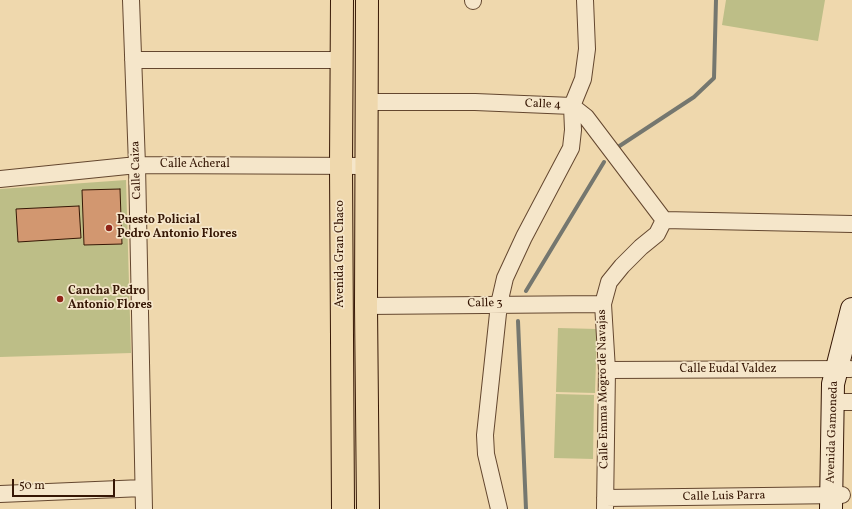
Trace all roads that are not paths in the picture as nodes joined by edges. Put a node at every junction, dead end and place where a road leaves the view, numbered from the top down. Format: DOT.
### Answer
graph roads {
  1 [pos="131,0"];
  2 [pos="342,0"];
  3 [pos="367,0"];
  4 [pos="585,0"];
  5 [pos="133,60"];
  6 [pos="342,60"];
  7 [pos="367,102"];
  8 [pos="572,106"];
  9 [pos="137,165"];
  10 [pos="341,166"];
  11 [pos="367,166"];
  12 [pos="0,179"];
  13 [pos="664,220"];
  14 [pos="852,224"];
  15 [pos="499,304"];
  16 [pos="603,304"];
  17 [pos="366,306"];
  18 [pos="852,309"];
  19 [pos="846,367"];
  20 [pos="607,370"];
  21 [pos="847,402"];
  22 [pos="143,488"];
  23 [pos="0,494"];
  24 [pos="837,502"];
  25 [pos="605,504"];
  26 [pos="144,509"];
  27 [pos="343,509"];
  28 [pos="368,509"];
  29 [pos="499,509"];
  1 -- 5 [label="street, Calle Caiza"];
  2 -- 6 [label="main road, Avenida Gran Chaco"];
  3 -- 7 [label="main road, Avenida Gran Chaco"];
  4 -- 8 [label="street"];
  5 -- 6 [label="street"];
  5 -- 9 [label="street, Calle Caiza"];
  6 -- 10 [label="main road, Avenida Gran Chaco"];
  7 -- 8 [label="street, Calle 4"];
  7 -- 11 [label="main road, Avenida Gran Chaco"];
  8 -- 13 [label="street, Calle 4"];
  8 -- 15 [label="street"];
  9 -- 10 [label="street, Calle Acheral"];
  9 -- 12 [label="street, Calle Acheral"];
  9 -- 22 [label="street, Calle Caiza"];
  10 -- 11 [label="street, Calle Acheral"];
  10 -- 27 [label="main road, Avenida Gran Chaco"];
  11 -- 17 [label="main road, Avenida Gran Chaco"];
  13 -- 14 [label="street"];
  13 -- 16 [label="street, Calle Emma Mogro de Navajas"];
  15 -- 16 [label="street, Calle 3"];
  15 -- 17 [label="street, Calle 3"];
  15 -- 29 [label="street"];
  16 -- 20 [label="street, Calle Emma Mogro de Navajas"];
  17 -- 28 [label="main road, Avenida Gran Chaco"];
  18 -- 19 [label="street, Avenida Gamoneda"];
  19 -- 20 [label="street, Calle Eudal Valdez"];
  19 -- 21 [label="street, Avenida Gamoneda"];
  19 -- 24 [label="street, Avenida Gamoneda"];
  20 -- 25 [label="street, Calle Emma Mogro de Navajas"];
  21 -- 24 [label="street, Avenida Gamoneda"];
  22 -- 23 [label="street"];
  22 -- 26 [label="street, Calle Caiza"];
  24 -- 25 [label="street, Calle Luis Parra"];
}
